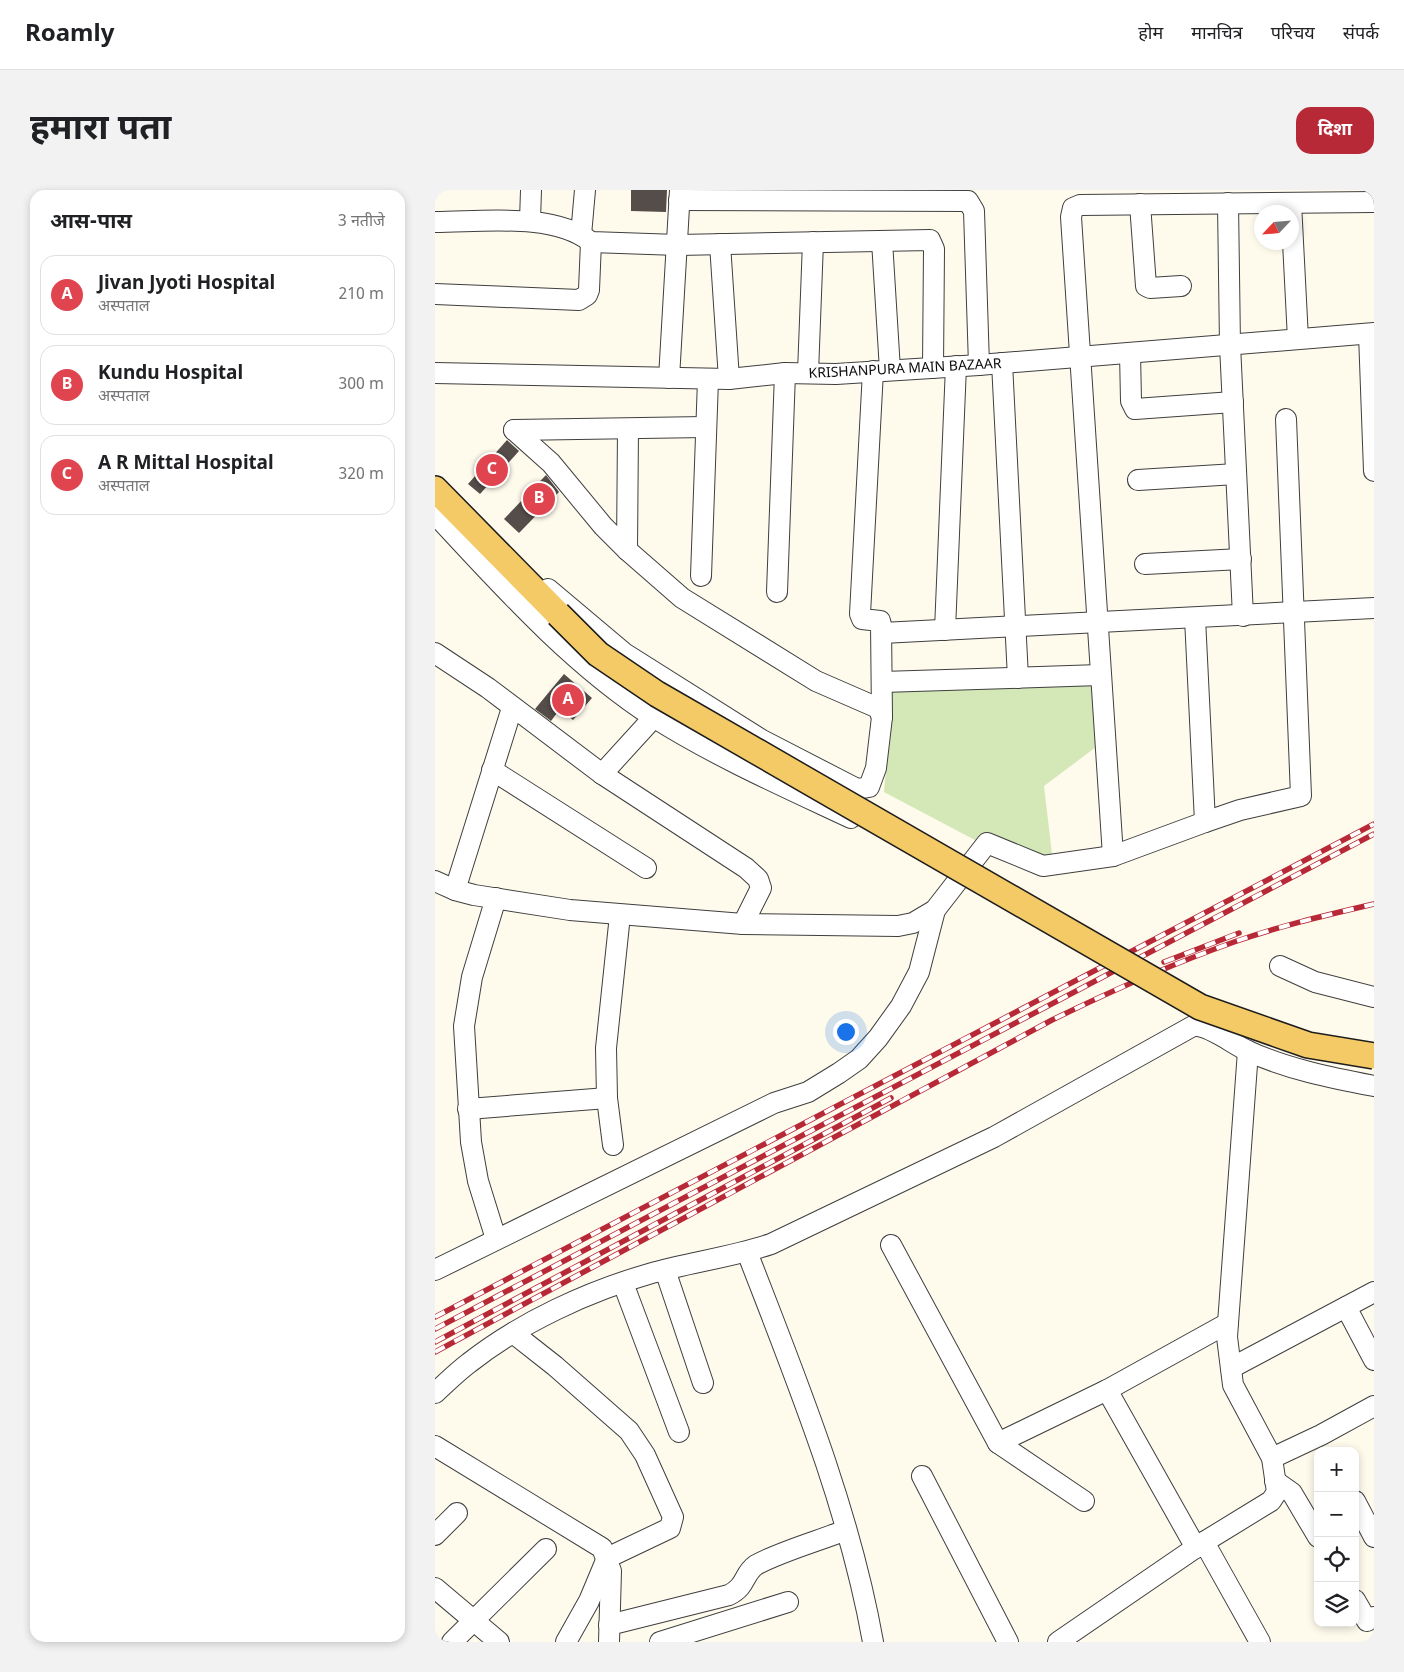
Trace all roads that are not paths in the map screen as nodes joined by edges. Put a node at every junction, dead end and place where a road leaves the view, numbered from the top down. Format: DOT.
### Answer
graph roads {
  1 [pos="531,190"];
  2 [pos="585,190"];
  3 [pos="679,195"];
  4 [pos="732,195"];
  5 [pos="1314,196"];
  6 [pos="1374,202"];
  7 [pos="1227,203"];
  8 [pos="1291,203"];
  9 [pos="1140,204"];
  10 [pos="530,221"];
  11 [pos="435,222"];
  12 [pos="586,238"];
  13 [pos="882,241"];
  14 [pos="813,242"];
  15 [pos="720,244"];
  16 [pos="678,245"];
  17 [pos="1181,286"];
  18 [pos="435,294"];
  19 [pos="1371,333"];
  20 [pos="1298,339"];
  21 [pos="1230,345"];
  22 [pos="1130,353"];
  23 [pos="1081,357"];
  24 [pos="1002,363"];
  25 [pos="979,365"];
  26 [pos="956,366"];
  27 [pos="933,368"];
  28 [pos="882,371"];
  29 [pos="435,372"];
  30 [pos="785,373"];
  31 [pos="808,373"];
  32 [pos="669,378"];
  33 [pos="729,379"];
  34 [pos="708,380"];
  35 [pos="1233,402"];
  36 [pos="1286,419"];
  37 [pos="705,427"];
  38 [pos="628,430"];
  39 [pos="1374,471"];
  40 [pos="1237,474"];
  41 [pos="1138,480"];
  42 [pos="435,488"];
  43 [pos="435,514"];
  44 [pos="627,550"];
  45 [pos="502,557"];
  46 [pos="1241,560"];
  47 [pos="1145,564"];
  48 [pos="701,576"];
  49 [pos="777,592"];
  50 [pos="1374,608"];
  51 [pos="1294,612"];
  52 [pos="1243,616"];
  53 [pos="1195,618"];
  54 [pos="1096,624"];
  55 [pos="1015,628"];
  56 [pos="945,630"];
  57 [pos="882,633"];
  58 [pos="435,653"];
  59 [pos="1100,675"];
  60 [pos="1018,678"];
  61 [pos="882,682"];
  62 [pos="512,708"];
  63 [pos="654,717"];
  64 [pos="882,717"];
  65 [pos="492,770"];
  66 [pos="602,774"];
  67 [pos="1205,822"];
  68 [pos="1113,856"];
  69 [pos="646,868"];
  70 [pos="961,876"];
  71 [pos="435,881"];
  72 [pos="455,890"];
  73 [pos="497,898"];
  74 [pos="935,910"];
  75 [pos="620,915"];
  76 [pos="743,924"];
  77 [pos="1280,966"];
  78 [pos="1374,997"];
  79 [pos="1248,1052"];
  80 [pos="1374,1056"];
  81 [pos="1374,1086"];
  82 [pos="607,1098"];
  83 [pos="468,1109"];
  84 [pos="613,1145"];
  85 [pos="496,1239"];
  86 [pos="891,1245"];
  87 [pos="747,1252"];
  88 [pos="435,1270"];
  89 [pos="665,1270"];
  90 [pos="623,1283"];
  91 [pos="1374,1292"];
  92 [pos="1346,1308"];
  93 [pos="1228,1323"];
  94 [pos="513,1333"];
  95 [pos="1374,1360"];
  96 [pos="1231,1368"];
  97 [pos="703,1383"];
  98 [pos="1107,1390"];
  99 [pos="435,1394"];
  100 [pos="1374,1406"];
  101 [pos="679,1432"];
  102 [pos="998,1443"];
  103 [pos="1325,1443"];
  104 [pos="435,1446"];
  105 [pos="1272,1458"];
  106 [pos="922,1476"];
  107 [pos="1275,1481"];
  108 [pos="1084,1501"];
  109 [pos="1359,1509"];
  110 [pos="457,1513"];
  111 [pos="846,1530"];
  112 [pos="1314,1530"];
  113 [pos="435,1535"];
  114 [pos="1374,1537"];
  115 [pos="1200,1545"];
  116 [pos="546,1549"];
  117 [pos="607,1558"];
  118 [pos="435,1588"];
  119 [pos="789,1602"];
  120 [pos="1359,1607"];
  121 [pos="1374,1618"];
  122 [pos="474,1621"];
  123 [pos="609,1634"];
  124 [pos="868,1640"];
  125 [pos="452,1642"];
  126 [pos="499,1642"];
  127 [pos="566,1642"];
  128 [pos="660,1642"];
  129 [pos="1008,1642"];
  130 [pos="1058,1642"];
  131 [pos="1260,1642"];
  1 -- 10 [label="street"];
  2 -- 12 [label="street"];
  3 -- 4 [label="street"];
  3 -- 16 [label="street"];
  4 -- 25 [label="street"];
  5 -- 6 [label="street"];
  5 -- 8 [label="street"];
  7 -- 8 [label="street"];
  7 -- 9 [label="street"];
  7 -- 21 [label="street"];
  8 -- 20 [label="street"];
  9 -- 17 [label="street"];
  9 -- 23 [label="street"];
  10 -- 11 [label="street"];
  10 -- 12 [label="street"];
  12 -- 16 [label="street"];
  12 -- 18 [label="street"];
  13 -- 14 [label="street"];
  13 -- 27 [label="street"];
  13 -- 28 [label="street"];
  14 -- 15 [label="street"];
  14 -- 31 [label="street"];
  15 -- 16 [label="street"];
  15 -- 33 [label="street"];
  16 -- 32 [label="street"];
  19 -- 20 [label="street, KRISHANPURA MAIN BAZAAR"];
  19 -- 39 [label="street"];
  20 -- 21 [label="street, KRISHANPURA MAIN BAZAAR"];
  21 -- 22 [label="street, KRISHANPURA MAIN BAZAAR"];
  21 -- 35 [label="street"];
  22 -- 23 [label="street, KRISHANPURA MAIN BAZAAR"];
  22 -- 35 [label="street"];
  23 -- 24 [label="street, KRISHANPURA MAIN BAZAAR"];
  23 -- 54 [label="street"];
  24 -- 25 [label="street, KRISHANPURA MAIN BAZAAR"];
  24 -- 55 [label="street"];
  25 -- 26 [label="street, KRISHANPURA MAIN BAZAAR"];
  26 -- 27 [label="street, KRISHANPURA MAIN BAZAAR"];
  26 -- 56 [label="street"];
  27 -- 28 [label="street, KRISHANPURA MAIN BAZAAR"];
  28 -- 31 [label="street, KRISHANPURA MAIN BAZAAR"];
  28 -- 57 [label="street"];
  29 -- 32 [label="street, KRISHANPURA MAIN BAZAAR"];
  30 -- 31 [label="street, KRISHANPURA MAIN BAZAAR"];
  30 -- 33 [label="street, KRISHANPURA MAIN BAZAAR"];
  30 -- 49 [label="street"];
  32 -- 34 [label="street, KRISHANPURA MAIN BAZAAR"];
  33 -- 34 [label="street, KRISHANPURA MAIN BAZAAR"];
  34 -- 37 [label="street"];
  35 -- 40 [label="street"];
  36 -- 51 [label="street"];
  37 -- 38 [label="street"];
  37 -- 48 [label="street"];
  38 -- 44 [label="street"];
  38 -- 44 [label="street"];
  40 -- 41 [label="street"];
  40 -- 46 [label="street"];
  42 -- 45 [label="main road"];
  43 -- 63 [label="street"];
  44 -- 64 [label="street"];
  45 -- 64 [label="street"];
  45 -- 80 [label="main road, bridge"];
  46 -- 47 [label="street"];
  46 -- 52 [label="street"];
  50 -- 51 [label="street"];
  51 -- 52 [label="street"];
  51 -- 67 [label="street"];
  52 -- 53 [label="street"];
  53 -- 54 [label="street"];
  53 -- 67 [label="street"];
  54 -- 55 [label="street"];
  54 -- 59 [label="street"];
  55 -- 56 [label="street"];
  55 -- 60 [label="street"];
  56 -- 57 [label="street"];
  57 -- 61 [label="street"];
  58 -- 62 [label="street"];
  59 -- 60 [label="street"];
  59 -- 68 [label="street"];
  60 -- 61 [label="street"];
  61 -- 64 [label="street"];
  62 -- 65 [label="street"];
  62 -- 66 [label="street"];
  63 -- 66 [label="street"];
  63 -- 70 [label="street"];
  65 -- 69 [label="street"];
  65 -- 72 [label="street"];
  66 -- 76 [label="street"];
  67 -- 68 [label="street"];
  68 -- 70 [label="street"];
  70 -- 74 [label="street"];
  71 -- 72 [label="street"];
  72 -- 73 [label="street"];
  73 -- 75 [label="street"];
  73 -- 83 [label="street"];
  74 -- 76 [label="street"];
  74 -- 85 [label="street"];
  75 -- 76 [label="street"];
  75 -- 82 [label="street"];
  77 -- 78 [label="street"];
  79 -- 81 [label="street"];
  79 -- 87 [label="street"];
  79 -- 93 [label="street"];
  82 -- 83 [label="street"];
  82 -- 84 [label="street"];
  83 -- 85 [label="street"];
  85 -- 88 [label="street"];
  86 -- 102 [label="street"];
  87 -- 89 [label="street"];
  87 -- 111 [label="street"];
  89 -- 90 [label="street"];
  89 -- 97 [label="street"];
  90 -- 94 [label="street"];
  90 -- 101 [label="street"];
  91 -- 92 [label="street"];
  92 -- 95 [label="street"];
  92 -- 96 [label="street"];
  93 -- 96 [label="street"];
  93 -- 98 [label="street"];
  94 -- 99 [label="street"];
  94 -- 117 [label="street"];
  96 -- 105 [label="street"];
  98 -- 102 [label="street"];
  98 -- 115 [label="street"];
  100 -- 103 [label="street"];
  102 -- 108 [label="street"];
  103 -- 105 [label="street"];
  104 -- 117 [label="street"];
  105 -- 107 [label="street"];
  106 -- 129 [label="street"];
  107 -- 112 [label="street"];
  107 -- 115 [label="street"];
  109 -- 114 [label="street"];
  110 -- 113 [label="street"];
  111 -- 123 [label="street"];
  111 -- 124 [label="street"];
  115 -- 130 [label="street"];
  115 -- 131 [label="street"];
  116 -- 122 [label="street"];
  117 -- 123 [label="street"];
  117 -- 127 [label="street"];
  118 -- 122 [label="street"];
  119 -- 128 [label="street"];
  120 -- 121 [label="street"];
  122 -- 125 [label="street"];
  122 -- 126 [label="street"];
}
